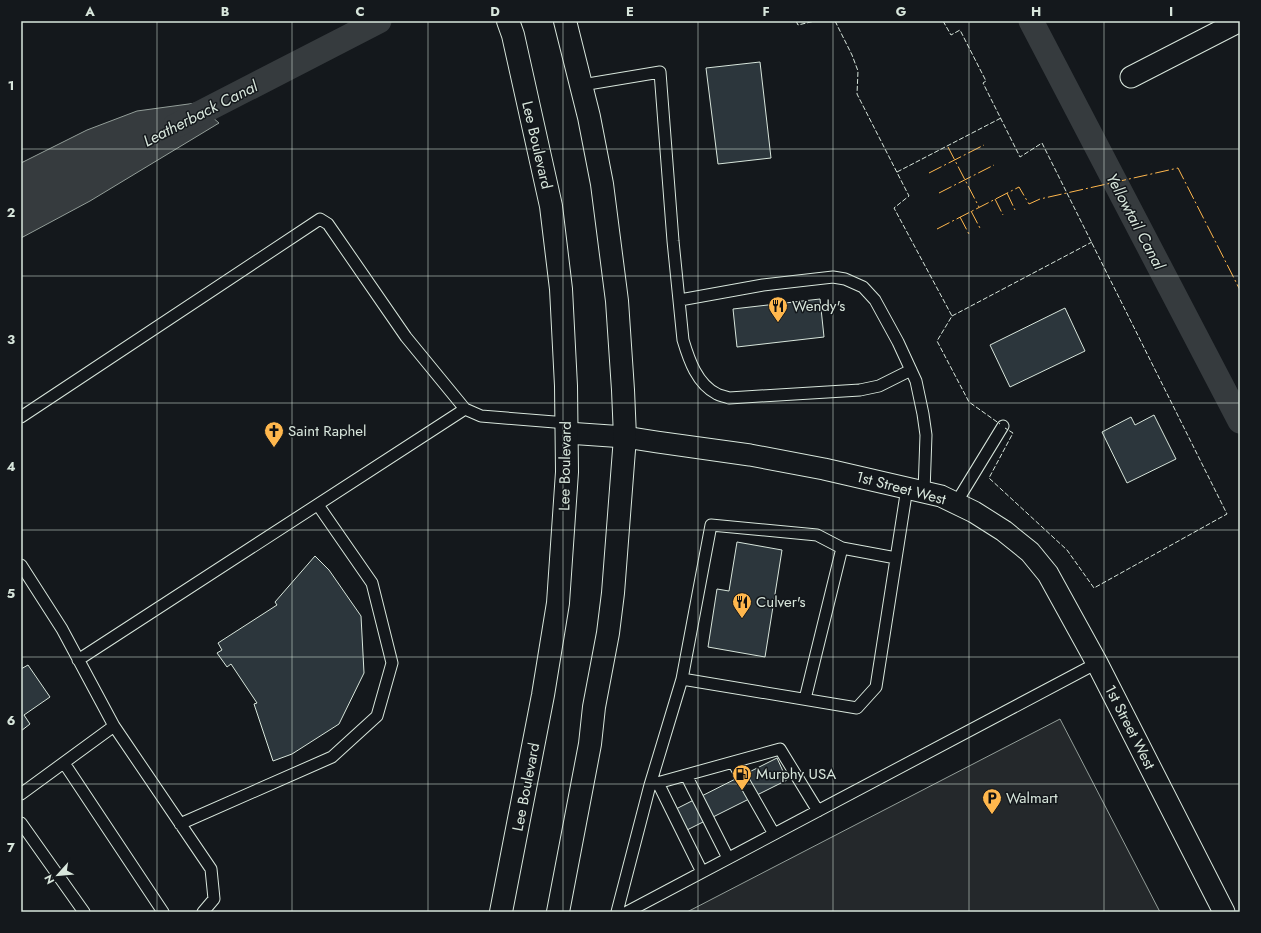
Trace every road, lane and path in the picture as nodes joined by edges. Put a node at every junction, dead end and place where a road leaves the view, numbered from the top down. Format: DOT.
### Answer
graph roads {
  1 [pos="508,21"];
  2 [pos="565,21"];
  3 [pos="1240,21"];
  4 [pos="1131,78"];
  5 [pos="582,85"];
  6 [pos="680,300"];
  7 [pos="911,370"];
  8 [pos="465,409"];
  9 [pos="21,417"];
  10 [pos="1003,426"];
  11 [pos="567,428"];
  12 [pos="625,437"];
  13 [pos="916,490"];
  14 [pos="956,503"];
  15 [pos="318,505"];
  16 [pos="842,548"];
  17 [pos="896,558"];
  18 [pos="21,565"];
  19 [pos="78,660"];
  20 [pos="1097,663"];
  21 [pos="682,678"];
  22 [pos="805,699"];
  23 [pos="114,726"];
  24 [pos="733,762"];
  25 [pos="64,763"];
  26 [pos="686,775"];
  27 [pos="654,784"];
  28 [pos="21,794"];
  29 [pos="818,811"];
  30 [pos="21,823"];
  31 [pos="180,824"];
  32 [pos="774,834"];
  33 [pos="728,858"];
  34 [pos="702,872"];
  35 [pos="84,912"];
  36 [pos="163,912"];
  37 [pos="203,912"];
  38 [pos="501,912"];
  39 [pos="558,912"];
  40 [pos="616,912"];
  41 [pos="627,912"];
  42 [pos="1224,912"];
  1 -- 11 [label="main road, Lee Boulevard"];
  2 -- 5 [label="main road"];
  3 -- 4 [label="street"];
  5 -- 6 [label="lane"];
  5 -- 12 [label="main road"];
  6 -- 7 [label="lane"];
  6 -- 7 [label="lane"];
  7 -- 13 [label="lane"];
  8 -- 9 [label="lane"];
  8 -- 11 [label="lane"];
  8 -- 15 [label="lane"];
  10 -- 14 [label="lane"];
  11 -- 12 [label="street, 1st Street West"];
  11 -- 38 [label="main road, Lee Boulevard"];
  12 -- 13 [label="street, 1st Street West"];
  12 -- 39 [label="main road"];
  13 -- 14 [label="street, 1st Street West"];
  13 -- 17 [label="lane"];
  14 -- 20 [label="street, 1st Street West"];
  15 -- 19 [label="lane"];
  15 -- 31 [label="lane"];
  16 -- 17 [label="lane"];
  16 -- 21 [label="lane"];
  16 -- 22 [label="lane"];
  17 -- 22 [label="lane"];
  18 -- 19 [label="lane"];
  19 -- 23 [label="lane"];
  20 -- 29 [label="lane"];
  20 -- 42 [label="street, 1st Street West"];
  21 -- 22 [label="lane"];
  21 -- 27 [label="lane"];
  23 -- 25 [label="lane"];
  23 -- 31 [label="lane"];
  24 -- 26 [label="lane"];
  24 -- 29 [label="lane"];
  24 -- 32 [label="lane"];
  25 -- 28 [label="lane"];
  25 -- 36 [label="lane"];
  26 -- 27 [label="lane"];
  26 -- 33 [label="lane"];
  27 -- 34 [label="lane"];
  27 -- 40 [label="lane"];
  29 -- 32 [label="lane"];
  30 -- 35 [label="lane"];
  31 -- 37 [label="lane"];
  32 -- 33 [label="lane"];
  33 -- 34 [label="lane"];
  34 -- 41 [label="lane"];
}
